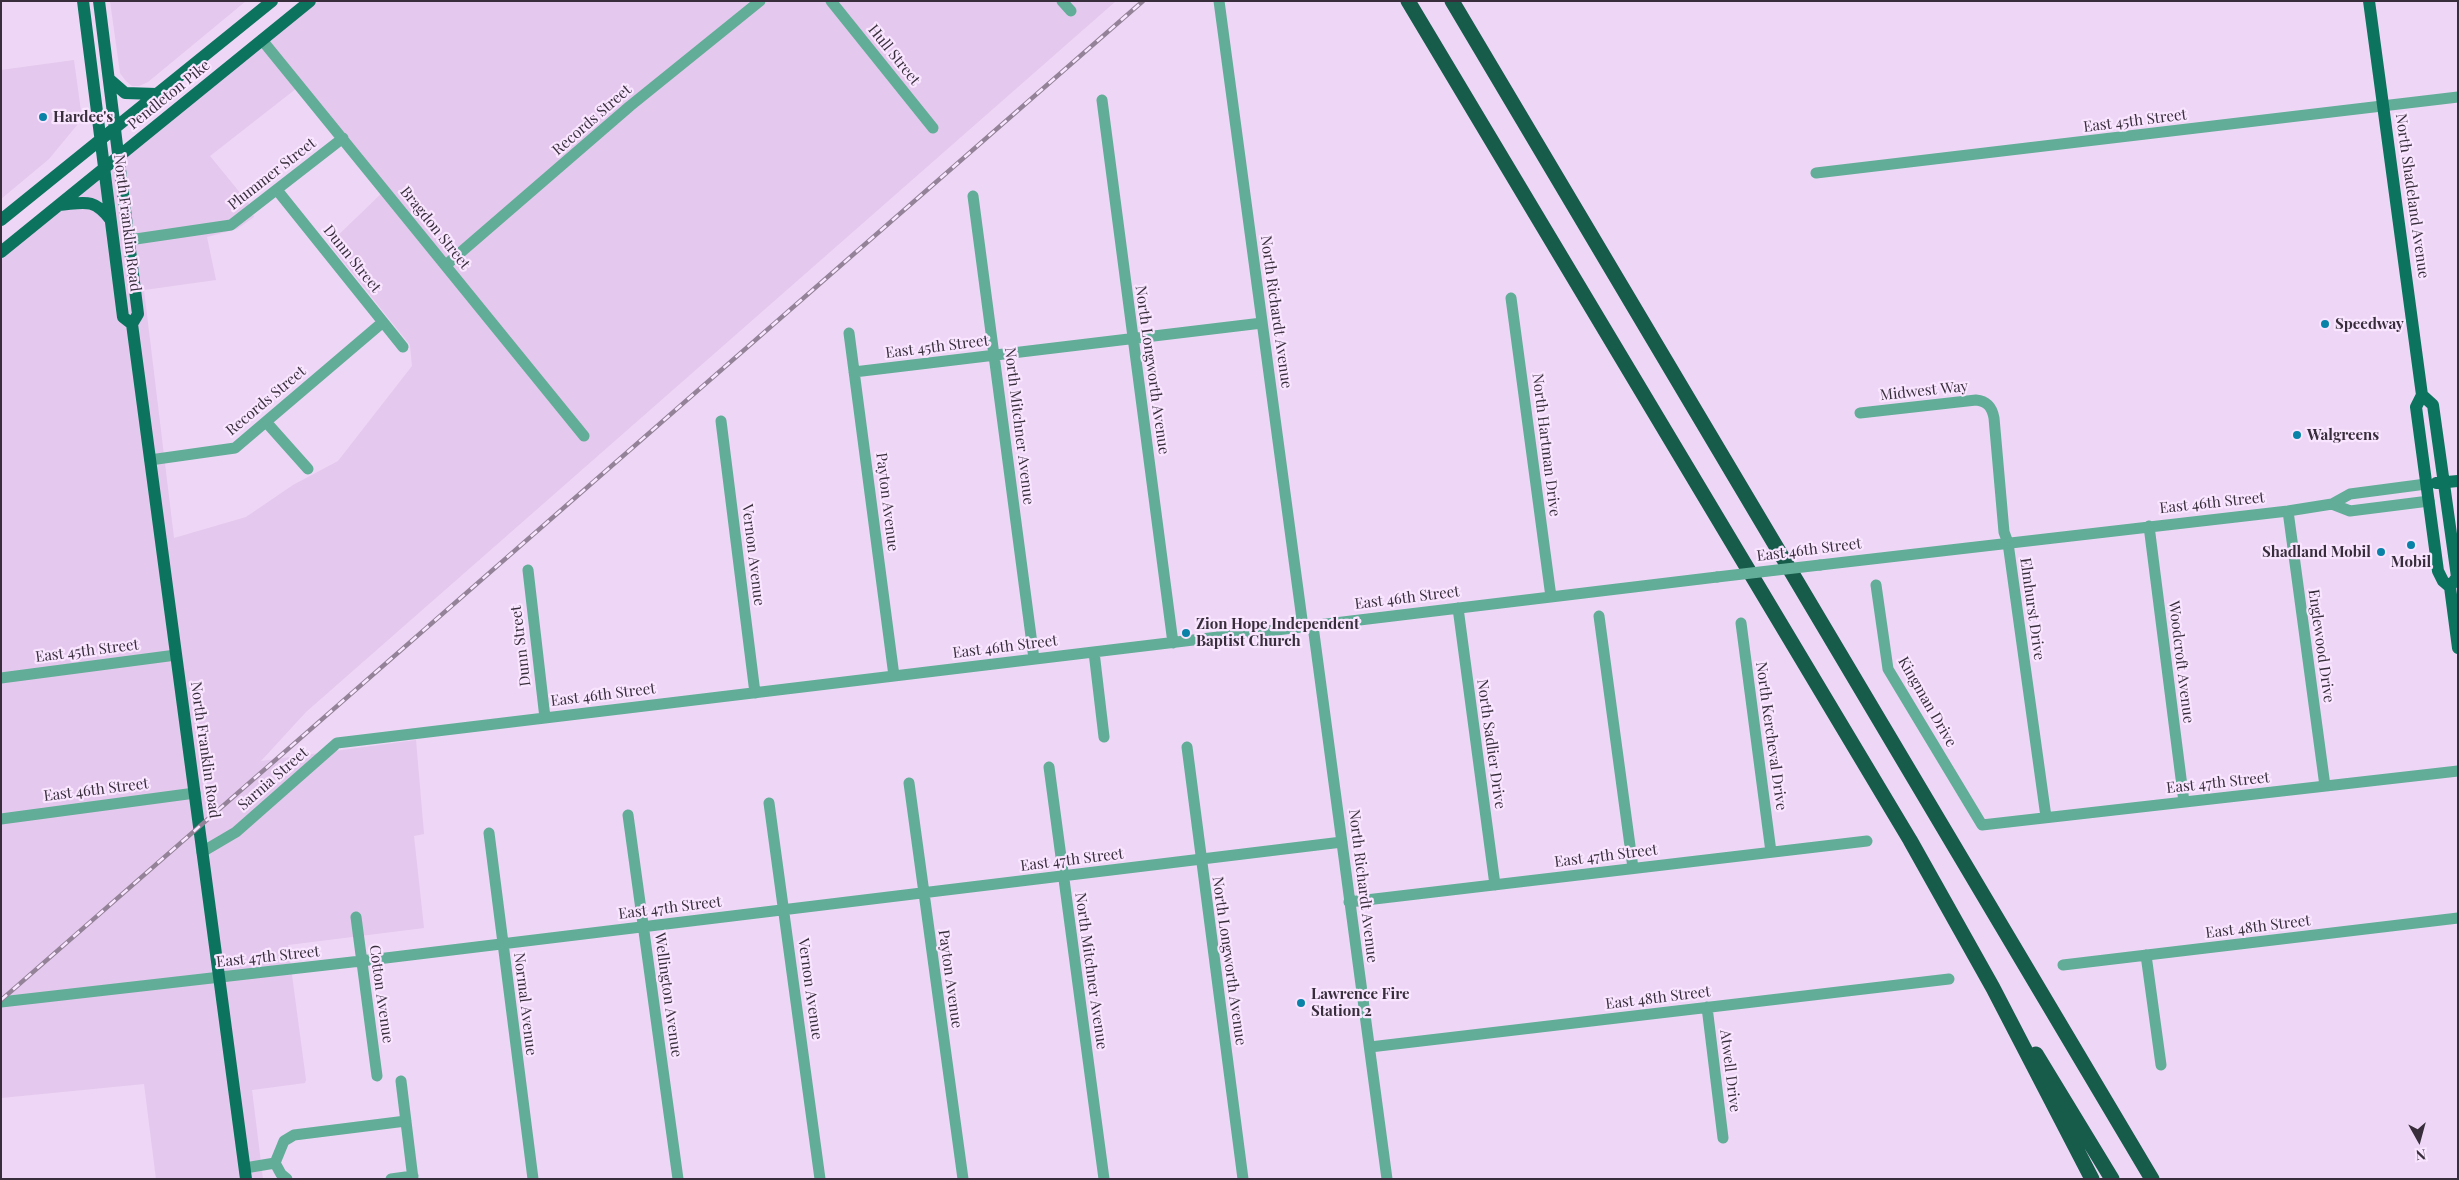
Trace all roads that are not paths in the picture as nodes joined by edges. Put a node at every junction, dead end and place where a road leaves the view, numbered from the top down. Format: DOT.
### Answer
graph roads {
  1 [pos="83,1"];
  2 [pos="99,1"];
  3 [pos="272,1"];
  4 [pos="310,1"];
  5 [pos="760,1"];
  6 [pos="831,1"];
  7 [pos="1062,1"];
  8 [pos="1219,1"];
  9 [pos="1408,1"];
  10 [pos="1452,1"];
  11 [pos="2369,1"];
  12 [pos="1071,11"];
  13 [pos="262,40"];
  14 [pos="109,79"];
  15 [pos="156,94"];
  16 [pos="2458,98"];
  17 [pos="1102,100"];
  18 [pos="2384,107"];
  19 [pos="115,128"];
  20 [pos="933,128"];
  21 [pos="343,138"];
  22 [pos="101,139"];
  23 [pos="118,156"];
  24 [pos="104,169"];
  25 [pos="1816,173"];
  26 [pos="276,190"];
  27 [pos="973,196"];
  28 [pos="59,205"];
  29 [pos="110,219"];
  30 [pos="1,220"];
  31 [pos="129,240"];
  32 [pos="1,252"];
  33 [pos="446,265"];
  34 [pos="1511,298"];
  35 [pos="383,322"];
  36 [pos="1262,323"];
  37 [pos="132,324"];
  38 [pos="849,333"];
  39 [pos="1133,339"];
  40 [pos="403,347"];
  41 [pos="994,356"];
  42 [pos="854,372"];
  43 [pos="2422,395"];
  44 [pos="1989,405"];
  45 [pos="1860,414"];
  46 [pos="721,421"];
  47 [pos="266,423"];
  48 [pos="584,436"];
  49 [pos="150,460"];
  50 [pos="308,470"];
  51 [pos="2458,481"];
  52 [pos="2444,482"];
  53 [pos="2426,484"];
  54 [pos="2452,498"];
  55 [pos="2429,501"];
  56 [pos="2332,504"];
  57 [pos="2288,511"];
  58 [pos="2149,526"];
  59 [pos="2008,543"];
  60 [pos="528,570"];
  61 [pos="1876,584"];
  62 [pos="2450,587"];
  63 [pos="1550,596"];
  64 [pos="1458,608"];
  65 [pos="1599,616"];
  66 [pos="1741,623"];
  67 [pos="1308,627"];
  68 [pos="1173,643"];
  69 [pos="2458,648"];
  70 [pos="1094,652"];
  71 [pos="176,655"];
  72 [pos="1034,660"];
  73 [pos="894,676"];
  74 [pos="1,678"];
  75 [pos="755,693"];
  76 [pos="545,718"];
  77 [pos="1104,737"];
  78 [pos="337,743"];
  79 [pos="1187,747"];
  80 [pos="1049,767"];
  81 [pos="2458,771"];
  82 [pos="909,783"];
  83 [pos="2325,786"];
  84 [pos="195,794"];
  85 [pos="2184,802"];
  86 [pos="769,804"];
  87 [pos="628,815"];
  88 [pos="2046,817"];
  89 [pos="1,818"];
  90 [pos="1982,824"];
  91 [pos="489,833"];
  92 [pos="1867,841"];
  93 [pos="1342,842"];
  94 [pos="202,852"];
  95 [pos="1771,852"];
  96 [pos="1200,859"];
  97 [pos="1633,868"];
  98 [pos="1062,876"];
  99 [pos="1495,885"];
  100 [pos="923,893"];
  101 [pos="1349,902"];
  102 [pos="784,910"];
  103 [pos="356,917"];
  104 [pos="2458,918"];
  105 [pos="644,926"];
  106 [pos="502,943"];
  107 [pos="2146,955"];
  108 [pos="361,961"];
  109 [pos="2062,965"];
  110 [pos="219,977"];
  111 [pos="1950,979"];
  112 [pos="1993,988"];
  113 [pos="1,1002"];
  114 [pos="1707,1007"];
  115 [pos="1370,1047"];
  116 [pos="2161,1065"];
  117 [pos="377,1076"];
  118 [pos="401,1081"];
  119 [pos="406,1121"];
  120 [pos="1724,1138"];
  121 [pos="275,1163"];
  122 [pos="246,1173"];
  123 [pos="413,1177"];
  124 [pos="287,1179"];
  125 [pos="391,1179"];
  126 [pos="533,1179"];
  127 [pos="678,1179"];
  128 [pos="820,1179"];
  129 [pos="962,1179"];
  130 [pos="1104,1179"];
  131 [pos="1243,1179"];
  132 [pos="1387,1179"];
  133 [pos="2092,1179"];
  134 [pos="2112,1179"];
  135 [pos="2152,1179"];
  1 -- 22 [label="main road, North Franklin Road"];
  2 -- 14 [label="main road, North Franklin Road"];
  3 -- 15 [label="main road, Pendleton Pike"];
  4 -- 13 [label="main road, Pendleton Pike"];
  5 -- 33 [label="street, Records Street"];
  6 -- 20 [label="street, Hull Street"];
  7 -- 12 [label="street"];
  8 -- 36 [label="street, North Richardt Avenue"];
  9 -- 112 [label="highway"];
  10 -- 135 [label="highway"];
  11 -- 18 [label="main road, North Shadeland Avenue"];
  13 -- 21 [label="street, Bragdon Street"];
  13 -- 23 [label="main road, Pendleton Pike"];
  14 -- 15 [label="main road"];
  14 -- 19 [label="main road, North Franklin Road"];
  15 -- 19 [label="main road, Pendleton Pike"];
  16 -- 18 [label="street, East 45th Street"];
  17 -- 39 [label="street, North Longworth Avenue"];
  18 -- 25 [label="street, East 45th Street"];
  18 -- 43 [label="main road, North Shadeland Avenue"];
  19 -- 22 [label="main road, Pendleton Pike"];
  19 -- 23 [label="main road, North Franklin Road"];
  21 -- 26 [label="street, Plummer Street"];
  21 -- 33 [label="street, Bragdon Street"];
  22 -- 24 [label="main road, North Franklin Road"];
  22 -- 30 [label="main road, Pendleton Pike"];
  23 -- 24 [label="main road, Pendleton Pike"];
  23 -- 31 [label="main road, North Franklin Road"];
  24 -- 28 [label="main road, Pendleton Pike"];
  24 -- 29 [label="main road, North Franklin Road"];
  26 -- 31 [label="street, Plummer Street"];
  26 -- 35 [label="street, Dunn Street"];
  27 -- 41 [label="street, North Mitchner Avenue"];
  28 -- 29 [label="main road"];
  28 -- 32 [label="main road, Pendleton Pike"];
  29 -- 37 [label="main road, North Franklin Road"];
  31 -- 37 [label="main road, North Franklin Road"];
  33 -- 48 [label="street, Bragdon Street"];
  34 -- 63 [label="street, North Hartman Drive"];
  35 -- 40 [label="street, Dunn Street"];
  35 -- 47 [label="street, Records Street"];
  36 -- 39 [label="street, East 45th Street"];
  36 -- 67 [label="street, North Richardt Avenue"];
  37 -- 49 [label="main road, North Franklin Road"];
  38 -- 42 [label="street, Payton Avenue"];
  39 -- 41 [label="street, East 45th Street"];
  39 -- 68 [label="street, North Longworth Avenue"];
  41 -- 42 [label="street, East 45th Street"];
  41 -- 72 [label="street, North Mitchner Avenue"];
  42 -- 73 [label="street, Payton Avenue"];
  43 -- 52 [label="main road, North Shadeland Avenue"];
  43 -- 53 [label="main road, North Shadeland Avenue"];
  44 -- 45 [label="street, Midwest Way"];
  44 -- 59 [label="street, Elmhurst Drive"];
  46 -- 75 [label="street, Vernon Avenue"];
  47 -- 49 [label="street, Records Street"];
  47 -- 50 [label="street"];
  49 -- 71 [label="main road, North Franklin Road"];
  51 -- 52 [label="main road, East 46th Street"];
  52 -- 53 [label="main road, East 46th Street"];
  52 -- 54 [label="main road, North Shadeland Avenue"];
  53 -- 55 [label="main road, North Shadeland Avenue"];
  53 -- 56 [label="street, East 46th Street"];
  54 -- 55 [label="main road, East 46th Street"];
  54 -- 62 [label="main road, North Shadeland Avenue"];
  55 -- 56 [label="street, East 46th Street"];
  55 -- 62 [label="main road, North Shadeland Avenue"];
  56 -- 57 [label="street, East 46th Street"];
  57 -- 58 [label="street, East 46th Street"];
  57 -- 83 [label="street, Englewood Drive"];
  58 -- 59 [label="street, East 46th Street"];
  58 -- 85 [label="street, Woodcroft Avenue"];
  59 -- 63 [label="street, East 46th Street, bridge"];
  59 -- 88 [label="street, Elmhurst Drive"];
  60 -- 76 [label="street, Dunn Street"];
  61 -- 90 [label="street, Kingman Drive"];
  62 -- 69 [label="main road, North Shadeland Avenue"];
  63 -- 64 [label="street, East 46th Street"];
  64 -- 67 [label="street, East 46th Street"];
  64 -- 99 [label="street, North Sadlier Drive"];
  65 -- 97 [label="street"];
  66 -- 95 [label="street, North Kercheval Drive"];
  67 -- 68 [label="street, East 46th Street"];
  67 -- 93 [label="street, North Richardt Avenue"];
  68 -- 70 [label="street, East 46th Street"];
  70 -- 72 [label="street, East 46th Street"];
  70 -- 77 [label="street"];
  71 -- 74 [label="street, East 45th Street"];
  71 -- 84 [label="main road, North Franklin Road"];
  72 -- 73 [label="street, East 46th Street"];
  73 -- 75 [label="street, East 46th Street"];
  75 -- 76 [label="street, East 46th Street"];
  76 -- 78 [label="street, East 46th Street"];
  78 -- 94 [label="street, Sarnia Street"];
  79 -- 96 [label="street, North Longworth Avenue"];
  80 -- 98 [label="street, North Mitchner Avenue"];
  81 -- 83 [label="street, East 47th Street"];
  82 -- 100 [label="street, Payton Avenue"];
  83 -- 85 [label="street, East 47th Street"];
  84 -- 89 [label="street, East 46th Street"];
  84 -- 94 [label="main road, North Franklin Road"];
  85 -- 88 [label="street, East 47th Street"];
  86 -- 102 [label="street, Vernon Avenue"];
  87 -- 105 [label="street, Wellington Avenue"];
  88 -- 90 [label="street, East 47th Street"];
  91 -- 106 [label="street, Normal Avenue"];
  92 -- 95 [label="street, East 47th Street"];
  93 -- 96 [label="street, East 47th Street"];
  93 -- 101 [label="street, North Richardt Avenue"];
  94 -- 110 [label="main road, North Franklin Road"];
  95 -- 97 [label="street, East 47th Street"];
  96 -- 98 [label="street, East 47th Street"];
  96 -- 131 [label="street, North Longworth Avenue"];
  97 -- 99 [label="street, East 47th Street"];
  98 -- 100 [label="street, East 47th Street"];
  98 -- 130 [label="street, North Mitchner Avenue"];
  99 -- 101 [label="street, East 47th Street"];
  100 -- 102 [label="street, East 47th Street"];
  100 -- 129 [label="street, Payton Avenue"];
  101 -- 115 [label="street, North Richardt Avenue"];
  102 -- 105 [label="street, East 47th Street"];
  102 -- 128 [label="street, Vernon Avenue"];
  103 -- 108 [label="street, Cotton Avenue"];
  104 -- 107 [label="street, East 48th Street"];
  105 -- 106 [label="street, East 47th Street"];
  105 -- 127 [label="street, Wellington Avenue"];
  106 -- 108 [label="street, East 47th Street"];
  106 -- 126 [label="street, Normal Avenue"];
  107 -- 109 [label="street, East 48th Street"];
  107 -- 116 [label="street"];
  108 -- 110 [label="street, East 47th Street"];
  108 -- 117 [label="street, Cotton Avenue"];
  110 -- 113 [label="street, East 47th Street"];
  110 -- 122 [label="main road, North Franklin Road"];
  111 -- 114 [label="street, East 48th Street"];
  112 -- 133 [label="highway"];
  112 -- 134 [label="highway"];
  114 -- 115 [label="street, East 48th Street"];
  114 -- 120 [label="street, Atwell Drive"];
  115 -- 132 [label="street, North Richardt Avenue"];
  118 -- 119 [label="street"];
  119 -- 121 [label="street"];
  119 -- 123 [label="street"];
  121 -- 122 [label="street"];
  121 -- 124 [label="street"];
  123 -- 125 [label="street"];
}
